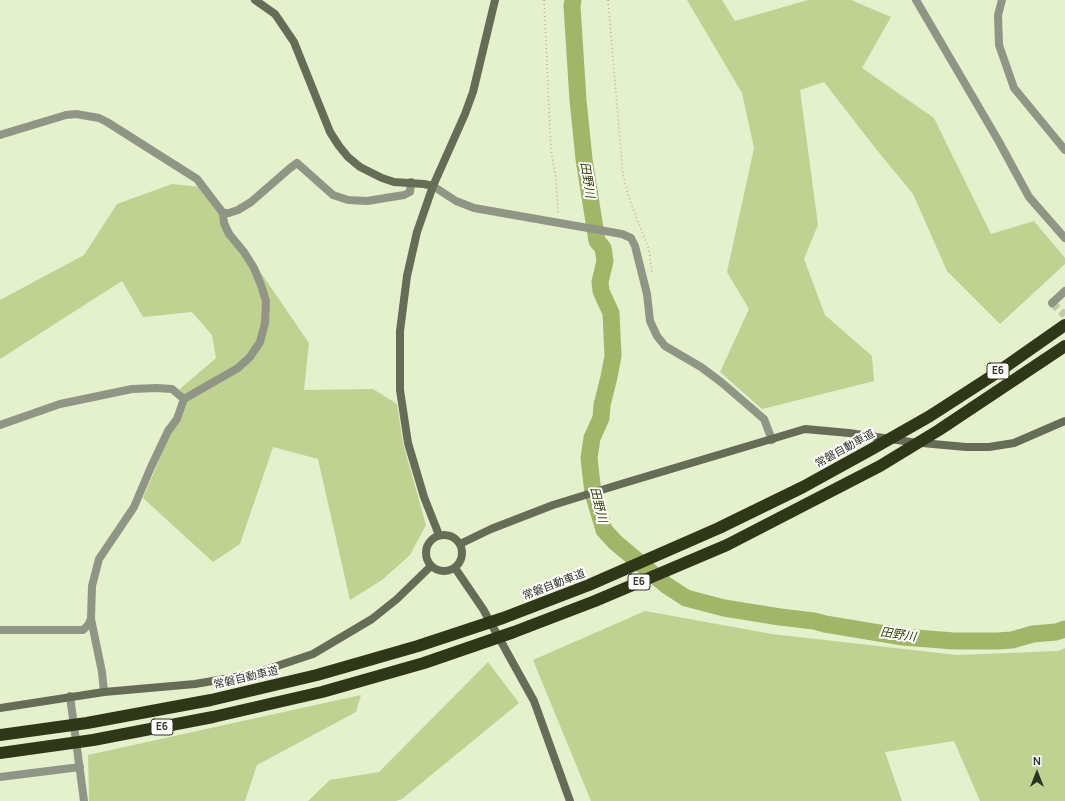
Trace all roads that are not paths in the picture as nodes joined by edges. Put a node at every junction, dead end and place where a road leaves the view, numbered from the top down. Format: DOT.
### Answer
graph roads {
  1 [pos="254,0"];
  2 [pos="495,0"];
  3 [pos="916,0"];
  4 [pos="1002,0"];
  5 [pos="0,134"];
  6 [pos="1065,150"];
  7 [pos="411,182"];
  8 [pos="433,186"];
  9 [pos="223,213"];
  10 [pos="1065,238"];
  11 [pos="1065,291"];
  12 [pos="1052,303"];
  13 [pos="1065,325"];
  14 [pos="1065,346"];
  15 [pos="184,399"];
  16 [pos="1065,421"];
  17 [pos="0,425"];
  18 [pos="772,440"];
  19 [pos="439,535"];
  20 [pos="460,544"];
  21 [pos="431,566"];
  22 [pos="455,568"];
  23 [pos="91,619"];
  24 [pos="0,630"];
  25 [pos="104,692"];
  26 [pos="71,699"];
  27 [pos="0,708"];
  28 [pos="0,735"];
  29 [pos="0,753"];
  30 [pos="80,764"];
  31 [pos="0,777"];
  32 [pos="84,801"];
  33 [pos="570,801"];
  1 -- 7 [label="street"];
  2 -- 8 [label="street"];
  3 -- 10 [label="street"];
  4 -- 6 [label="street"];
  5 -- 9 [label="street"];
  7 -- 8 [label="street"];
  7 -- 9 [label="street"];
  8 -- 18 [label="street"];
  8 -- 19 [label="street"];
  9 -- 15 [label="street"];
  11 -- 12 [label="street"];
  13 -- 28 [label="highway, 常磐自動車道 / E6"];
  14 -- 29 [label="highway, E6"];
  15 -- 17 [label="street"];
  15 -- 23 [label="street"];
  16 -- 18 [label="street"];
  18 -- 20 [label="street"];
  19 -- 20 [label="street"];
  19 -- 21 [label="street"];
  20 -- 22 [label="street"];
  21 -- 22 [label="street"];
  21 -- 25 [label="street"];
  22 -- 33 [label="street"];
  23 -- 24 [label="street"];
  23 -- 25 [label="street"];
  25 -- 26 [label="street"];
  26 -- 27 [label="street"];
  26 -- 30 [label="street"];
  30 -- 31 [label="street"];
  30 -- 32 [label="street"];
}
